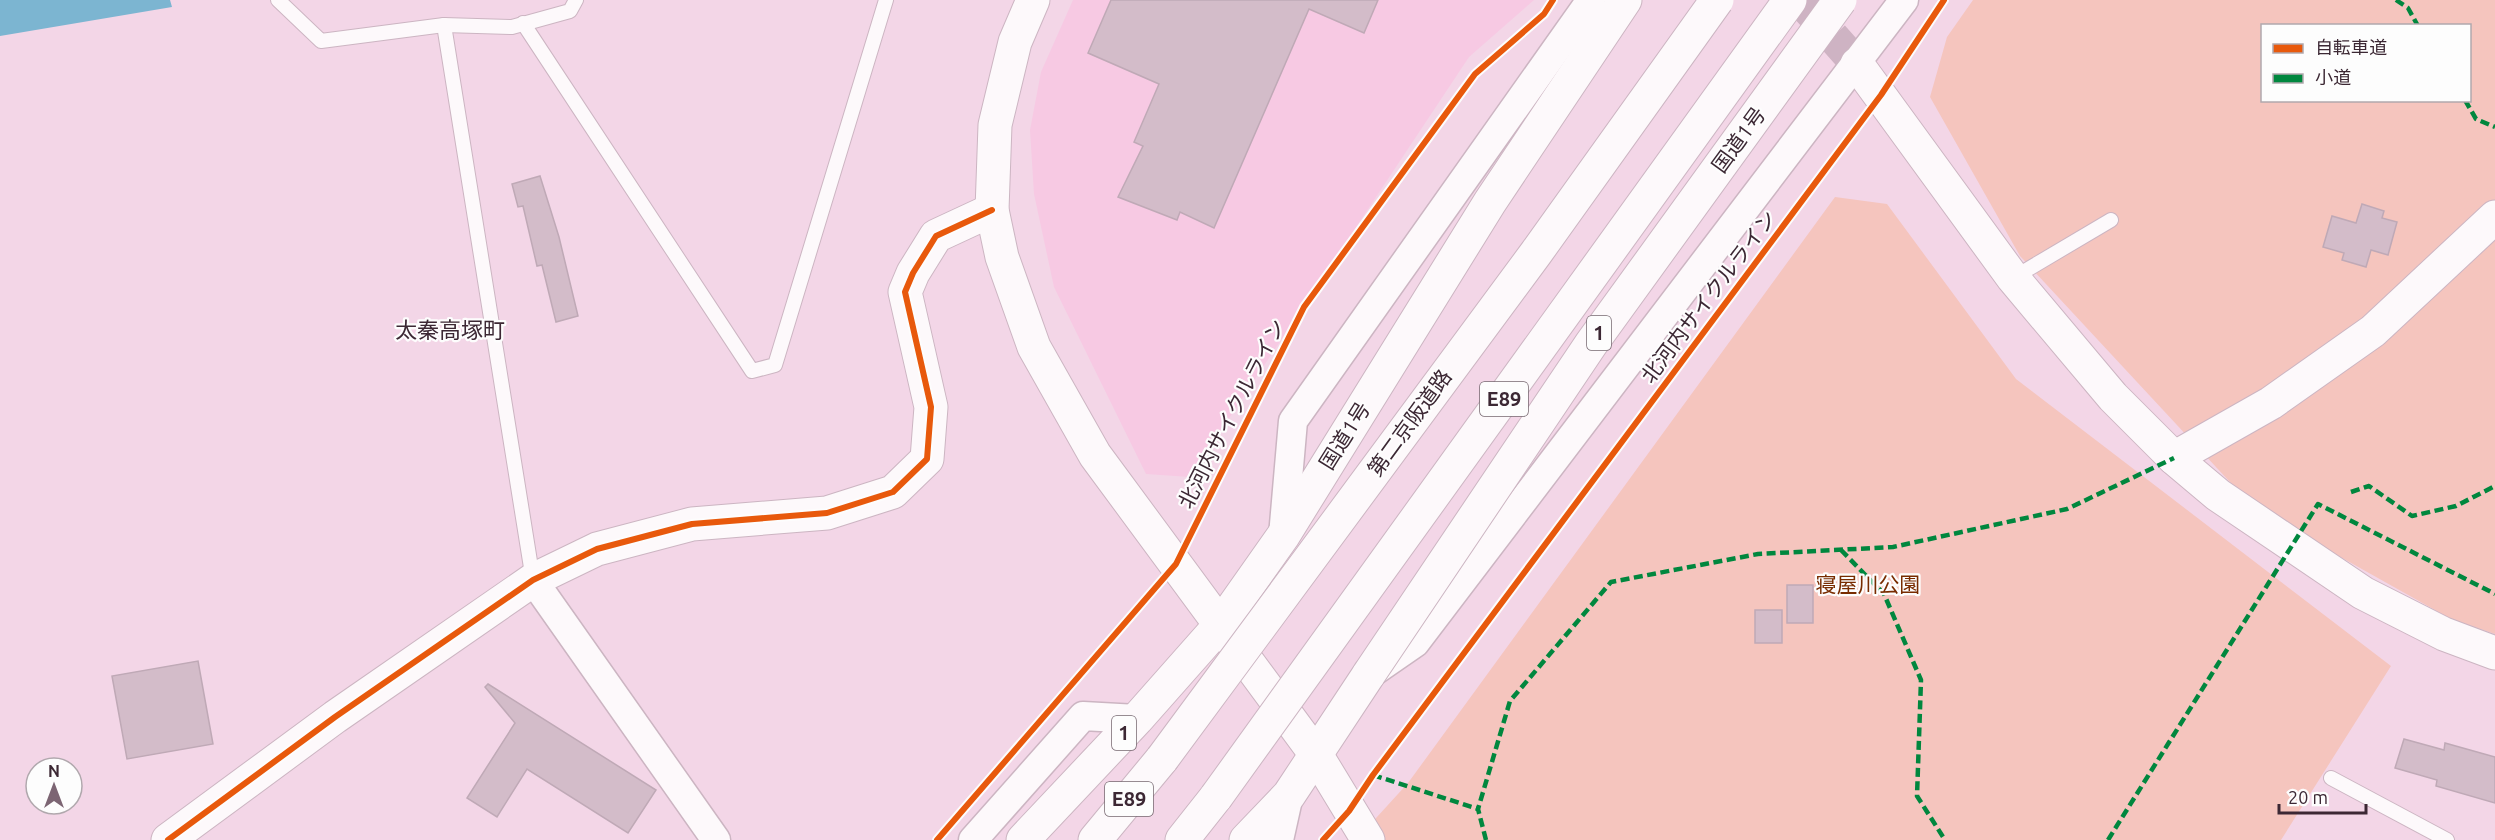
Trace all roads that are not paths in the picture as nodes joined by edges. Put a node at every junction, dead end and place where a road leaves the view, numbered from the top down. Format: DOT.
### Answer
graph roads {
  1 [pos="278,0"];
  2 [pos="576,0"];
  3 [pos="886,0"];
  4 [pos="1033,0"];
  5 [pos="1591,0"];
  6 [pos="1625,0"];
  7 [pos="1717,0"];
  8 [pos="1790,0"];
  9 [pos="1840,0"];
  10 [pos="1904,0"];
  11 [pos="524,23"];
  12 [pos="444,25"];
  13 [pos="1857,64"];
  14 [pos="992,210"];
  15 [pos="2495,217"];
  16 [pos="2111,220"];
  17 [pos="2013,278"];
  18 [pos="2174,458"];
  19 [pos="1283,536"];
  20 [pos="533,580"];
  21 [pos="1221,624"];
  22 [pos="2495,653"];
  23 [pos="1369,674"];
  24 [pos="1137,719"];
  25 [pos="1317,756"];
  26 [pos="2331,778"];
  27 [pos="1289,795"];
  28 [pos="168,840"];
  29 [pos="716,840"];
  30 [pos="973,840"];
  31 [pos="1023,840"];
  32 [pos="1095,840"];
  33 [pos="1182,840"];
  34 [pos="1246,840"];
  35 [pos="1279,840"];
  36 [pos="1368,840"];
  37 [pos="2447,840"];
  1 -- 12 [label="lane"];
  2 -- 11 [label="lane"];
  3 -- 11 [label="lane"];
  4 -- 14 [label="main road"];
  5 -- 19 [label="street"];
  6 -- 19 [label="main road, 国道1号 / 1"];
  7 -- 32 [label="main road, 第二京阪道路 / E89, bridge"];
  8 -- 33 [label="main road, E89, bridge"];
  9 -- 23 [label="main road, 国道1号 / 1, bridge"];
  10 -- 13 [label="street"];
  11 -- 12 [label="lane"];
  12 -- 20 [label="lane"];
  13 -- 17 [label="main road"];
  13 -- 23 [label="street"];
  14 -- 20 [label="main road"];
  14 -- 21 [label="main road"];
  15 -- 18 [label="main road"];
  16 -- 17 [label="lane"];
  17 -- 18 [label="main road"];
  18 -- 22 [label="main road"];
  19 -- 21 [label="main road, 国道1号 / 1"];
  20 -- 28 [label="main road"];
  20 -- 29 [label="street"];
  21 -- 24 [label="main road, 国道1号 / 1"];
  21 -- 25 [label="main road"];
  23 -- 25 [label="main road, 国道1号 / 1"];
  24 -- 30 [label="street"];
  24 -- 31 [label="main road, 国道1号 / 1"];
  25 -- 27 [label="main road, 国道1号 / 1"];
  25 -- 36 [label="main road"];
  26 -- 37 [label="lane"];
  27 -- 34 [label="main road, 国道1号 / 1"];
  27 -- 35 [label="street"];
}
